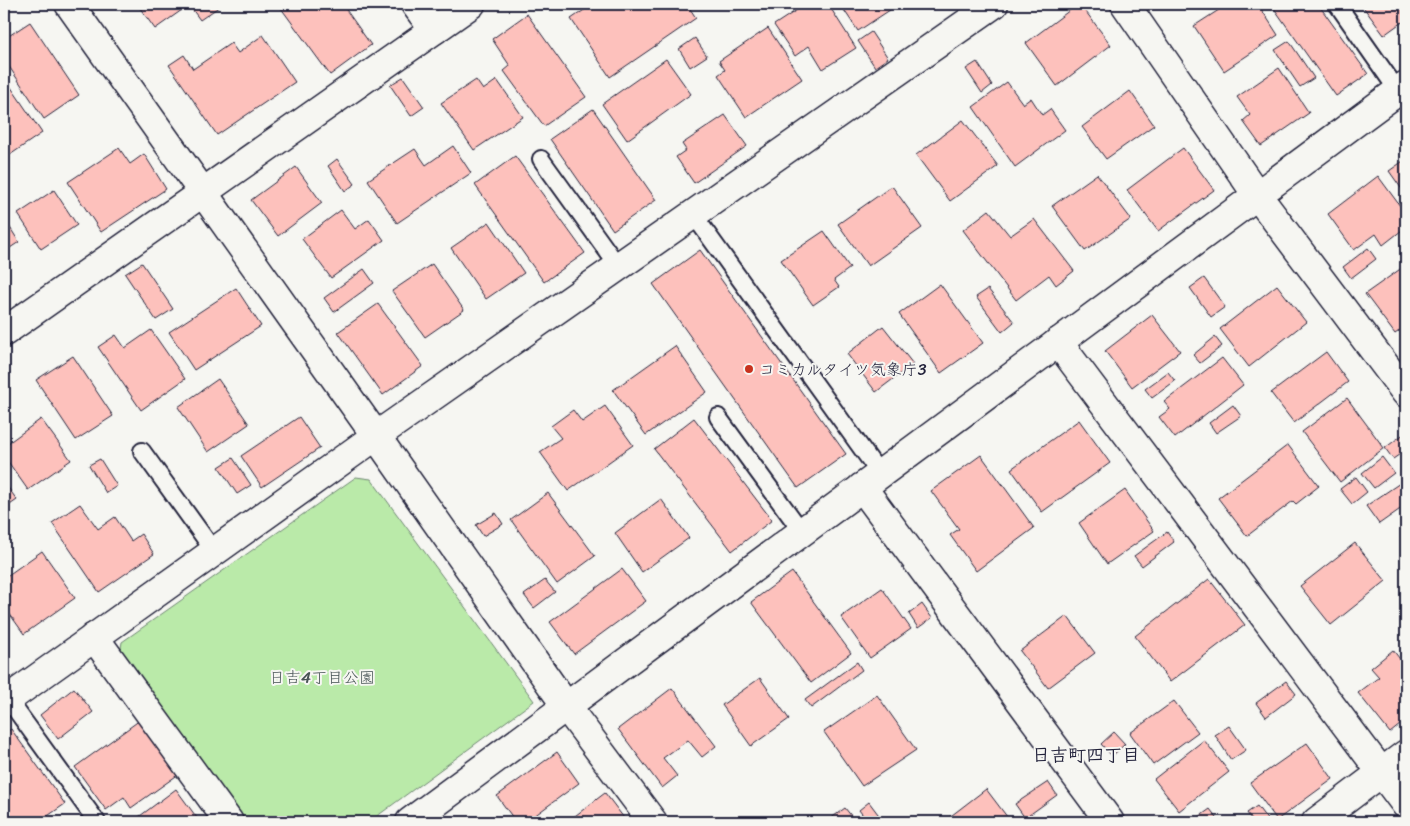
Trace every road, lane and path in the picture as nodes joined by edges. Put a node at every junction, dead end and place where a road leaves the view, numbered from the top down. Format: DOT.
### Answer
graph roads {
  1 [pos="69,4"];
  2 [pos="415,4"];
  3 [pos="471,4"];
  4 [pos="994,4"];
  5 [pos="1125,4"];
  6 [pos="1337,4"];
  7 [pos="434,30"];
  8 [pos="1402,88"];
  9 [pos="541,160"];
  10 [pos="203,191"];
  11 [pos="1257,195"];
  12 [pos="693,214"];
  13 [pos="618,266"];
  14 [pos="4,332"];
  15 [pos="1058,342"];
  16 [pos="1406,393"];
  17 [pos="718,417"];
  18 [pos="376,436"];
  19 [pos="142,451"];
  20 [pos="871,481"];
  21 [pos="802,532"];
  22 [pos="214,551"];
  23 [pos="94,637"];
  24 [pos="6,701"];
  25 [pos="566,706"];
  26 [pos="1406,754"];
  27 [pos="1381,773"];
  28 [pos="1406,805"];
  29 [pos="97,822"];
  30 [pos="229,822"];
  31 [pos="410,822"];
  32 [pos="653,822"];
  33 [pos="1110,822"];
  34 [pos="1316,822"];
  1 -- 10 [label="street"];
  2 -- 7 [label="street"];
  3 -- 7 [label="street"];
  4 -- 12 [label="street"];
  5 -- 11 [label="street"];
  6 -- 8 [label="lane"];
  7 -- 10 [label="street"];
  8 -- 11 [label="street"];
  9 -- 13 [label="lane"];
  10 -- 14 [label="street"];
  10 -- 18 [label="street"];
  11 -- 15 [label="street"];
  11 -- 16 [label="street"];
  12 -- 13 [label="street"];
  12 -- 20 [label="lane"];
  13 -- 18 [label="street"];
  15 -- 20 [label="street"];
  15 -- 27 [label="street"];
  17 -- 21 [label="lane"];
  18 -- 22 [label="street"];
  18 -- 25 [label="street"];
  19 -- 22 [label="lane"];
  20 -- 21 [label="street"];
  20 -- 33 [label="street"];
  21 -- 25 [label="street"];
  22 -- 23 [label="street"];
  23 -- 24 [label="street"];
  23 -- 30 [label="street"];
  24 -- 29 [label="lane"];
  25 -- 31 [label="street"];
  25 -- 32 [label="street"];
  26 -- 27 [label="street"];
  27 -- 28 [label="street"];
  27 -- 34 [label="street"];
}
